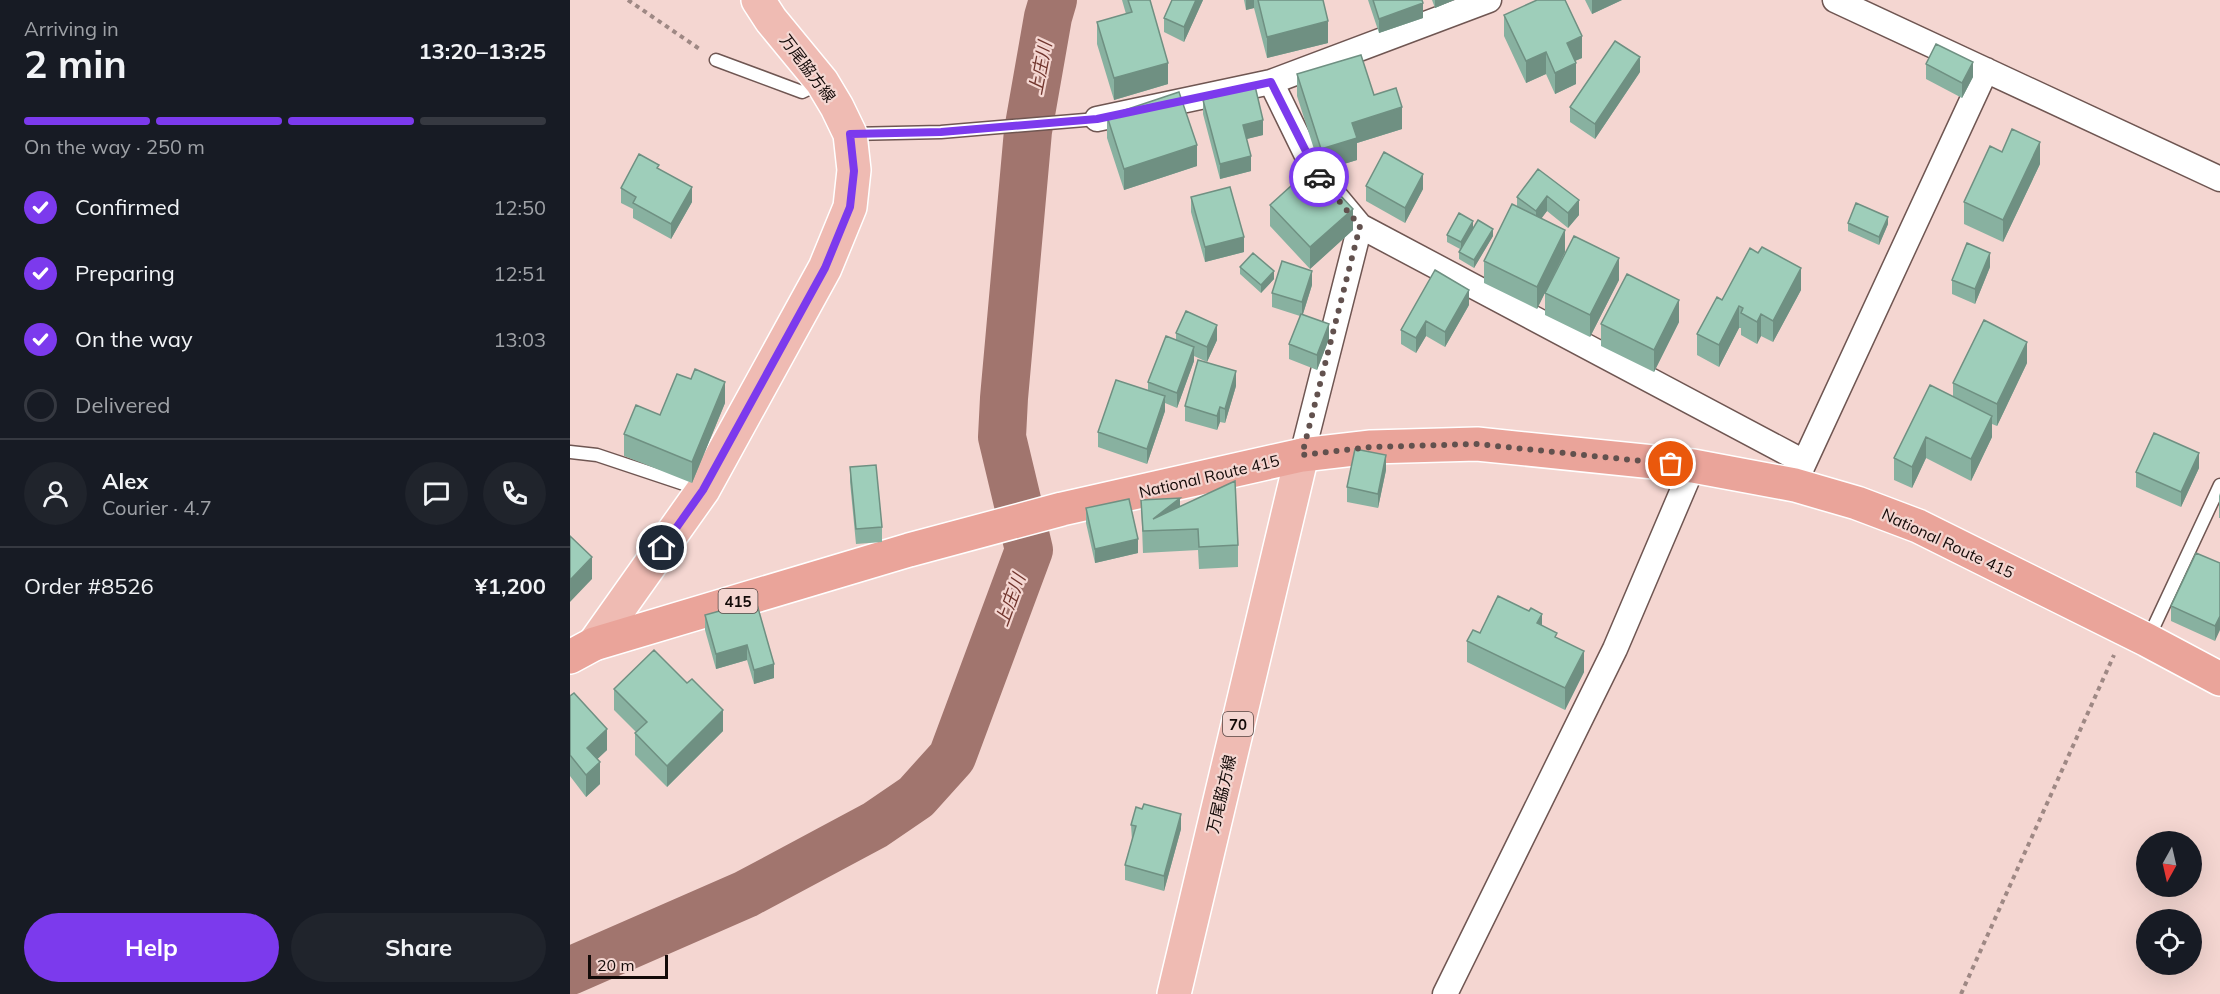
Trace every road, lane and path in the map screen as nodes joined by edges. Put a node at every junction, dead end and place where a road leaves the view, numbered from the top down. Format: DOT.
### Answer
graph roads {
  1 [pos="628,0"];
  2 [pos="758,0"];
  3 [pos="1489,0"];
  4 [pos="1834,0"];
  5 [pos="716,60"];
  6 [pos="1986,70"];
  7 [pos="822,82"];
  8 [pos="1271,82"];
  9 [pos="1097,119"];
  10 [pos="850,134"];
  11 [pos="2220,179"];
  12 [pos="1360,226"];
  13 [pos="570,452"];
  14 [pos="1302,455"];
  15 [pos="1693,466"];
  16 [pos="1799,474"];
  17 [pos="2220,485"];
  18 [pos="703,490"];
  19 [pos="2136,635"];
  20 [pos="582,651"];
  21 [pos="2220,679"];
  22 [pos="1174,994"];
  23 [pos="1445,994"];
  24 [pos="1961,994"];
  1 -- 5 [label="path"];
  2 -- 7 [label="main road, 万尾脇方線"];
  3 -- 8 [label="street"];
  4 -- 6 [label="street"];
  5 -- 7 [label="lane"];
  6 -- 11 [label="street"];
  6 -- 16 [label="street"];
  7 -- 10 [label="main road, 万尾脇方線"];
  8 -- 9 [label="street"];
  8 -- 12 [label="street"];
  9 -- 10 [label="lane"];
  10 -- 18 [label="main road, 万尾脇方線"];
  12 -- 14 [label="street"];
  12 -- 16 [label="street"];
  13 -- 18 [label="lane"];
  14 -- 15 [label="highway, National Route 415 / 415"];
  14 -- 20 [label="highway, National Route 415 / 415"];
  14 -- 22 [label="main road, 万尾脇方線 / 70"];
  15 -- 16 [label="highway, National Route 415 / 415"];
  15 -- 23 [label="street"];
  16 -- 19 [label="highway, National Route 415 / 415"];
  17 -- 19 [label="lane"];
  18 -- 20 [label="main road, 万尾脇方線"];
  19 -- 21 [label="highway, National Route 415 / 415"];
  19 -- 24 [label="path"];
}
